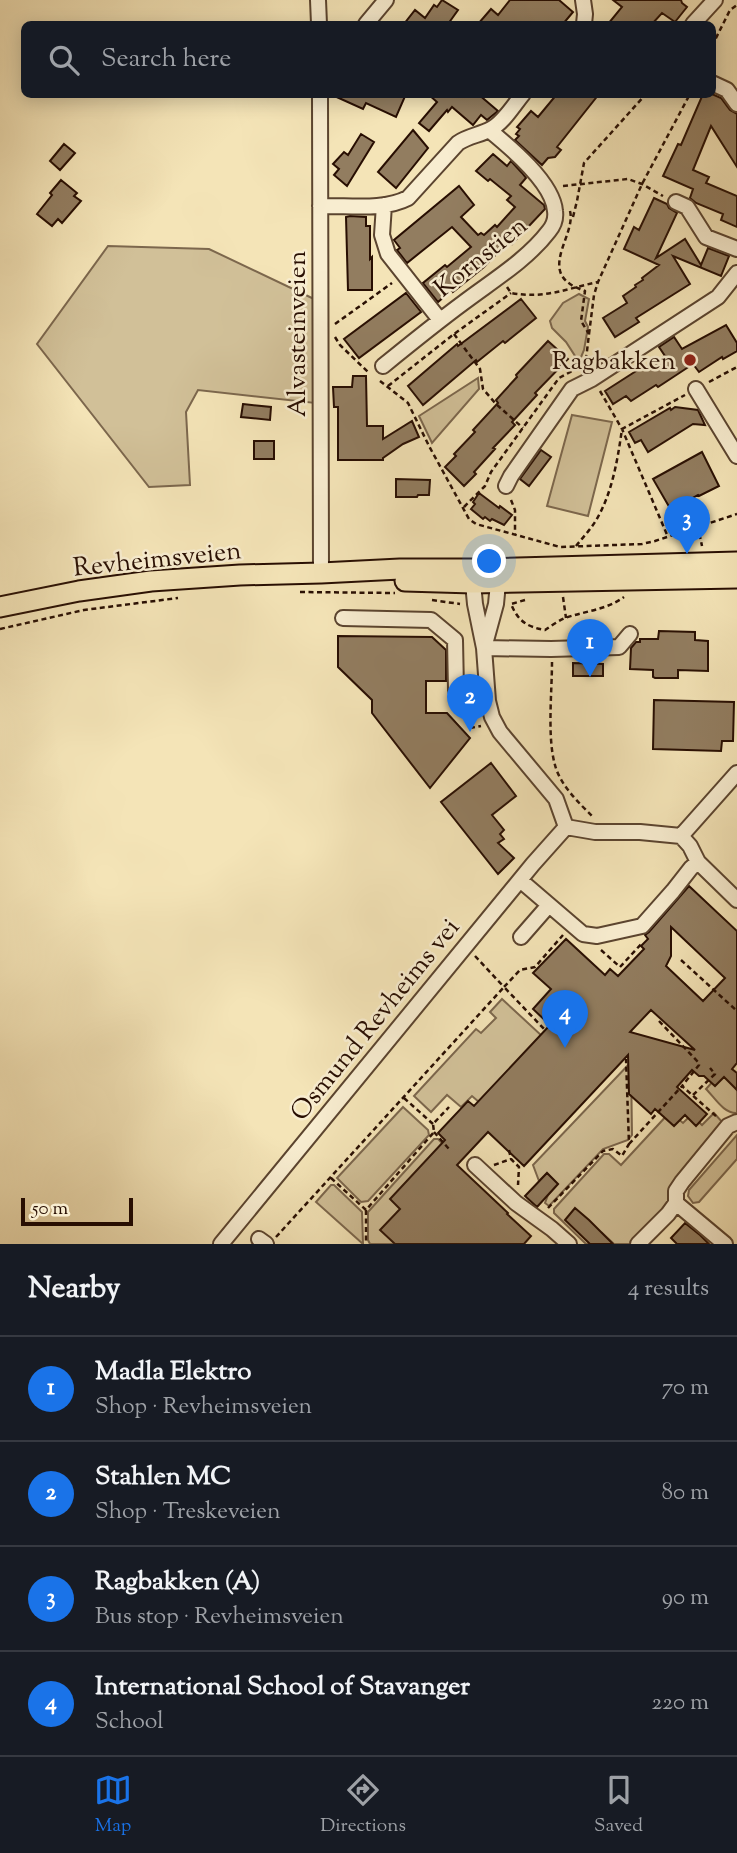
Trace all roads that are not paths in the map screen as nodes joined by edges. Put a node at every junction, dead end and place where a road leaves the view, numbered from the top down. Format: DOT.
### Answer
graph roads {
  1 [pos="318,0"];
  2 [pos="386,0"];
  3 [pos="583,0"];
  4 [pos="723,3"];
  5 [pos="319,21"];
  6 [pos="368,21"];
  7 [pos="586,21"];
  8 [pos="697,21"];
  9 [pos="716,85"];
  10 [pos="320,98"];
  11 [pos="520,98"];
  12 [pos="737,104"];
  13 [pos="489,130"];
  14 [pos="676,202"];
  15 [pos="384,205"];
  16 [pos="320,206"];
  17 [pos="737,249"];
  18 [pos="737,273"];
  19 [pos="440,320"];
  20 [pos="378,374"];
  21 [pos="696,389"];
  22 [pos="737,456"];
  23 [pos="506,486"];
  24 [pos="737,562"];
  25 [pos="321,573"];
  26 [pos="486,578"];
  27 [pos="737,578"];
  28 [pos="0,607"];
  29 [pos="343,618"];
  30 [pos="630,634"];
  31 [pos="484,648"];
  32 [pos="486,687"];
  33 [pos="737,773"];
  34 [pos="566,827"];
  35 [pos="681,836"];
  36 [pos="698,862"];
  37 [pos="520,880"];
  38 [pos="737,900"];
  39 [pos="549,905"];
  40 [pos="521,937"];
  41 [pos="732,1124"];
  42 [pos="475,1165"];
  43 [pos="676,1203"];
  44 [pos="221,1244"];
  45 [pos="569,1244"];
  46 [pos="638,1244"];
  47 [pos="725,1244"];
  1 -- 5 [label="street"];
  2 -- 6 [label="street"];
  3 -- 7 [label="street"];
  4 -- 8 [label="street"];
  9 -- 12 [label="street"];
  10 -- 16 [label="street, Alvasteinveien"];
  11 -- 13 [label="street"];
  13 -- 15 [label="street"];
  13 -- 19 [label="street, Kornstien"];
  14 -- 17 [label="street"];
  15 -- 16 [label="street"];
  15 -- 19 [label="street, Kornstien"];
  16 -- 25 [label="street, Alvasteinveien"];
  18 -- 23 [label="street"];
  19 -- 20 [label="street, Kornstien"];
  21 -- 22 [label="street"];
  24 -- 26 [label="main road, Revheimsveien"];
  25 -- 26 [label="main road, Revheimsveien"];
  25 -- 28 [label="main road, Revheimsveien"];
  26 -- 27 [label="main road, Revheimsveien"];
  26 -- 31 [label="street"];
  26 -- 31 [label="street"];
  29 -- 32 [label="street"];
  30 -- 31 [label="street"];
  31 -- 32 [label="street"];
  32 -- 34 [label="street"];
  33 -- 35 [label="street"];
  34 -- 35 [label="street"];
  34 -- 37 [label="street, Osmund Revheims vei"];
  35 -- 36 [label="street"];
  36 -- 38 [label="street"];
  36 -- 39 [label="street"];
  37 -- 39 [label="street"];
  37 -- 44 [label="street, Osmund Revheims vei"];
  39 -- 40 [label="street"];
  41 -- 43 [label="street"];
  42 -- 45 [label="street"];
  43 -- 46 [label="street"];
  43 -- 47 [label="street"];
}
